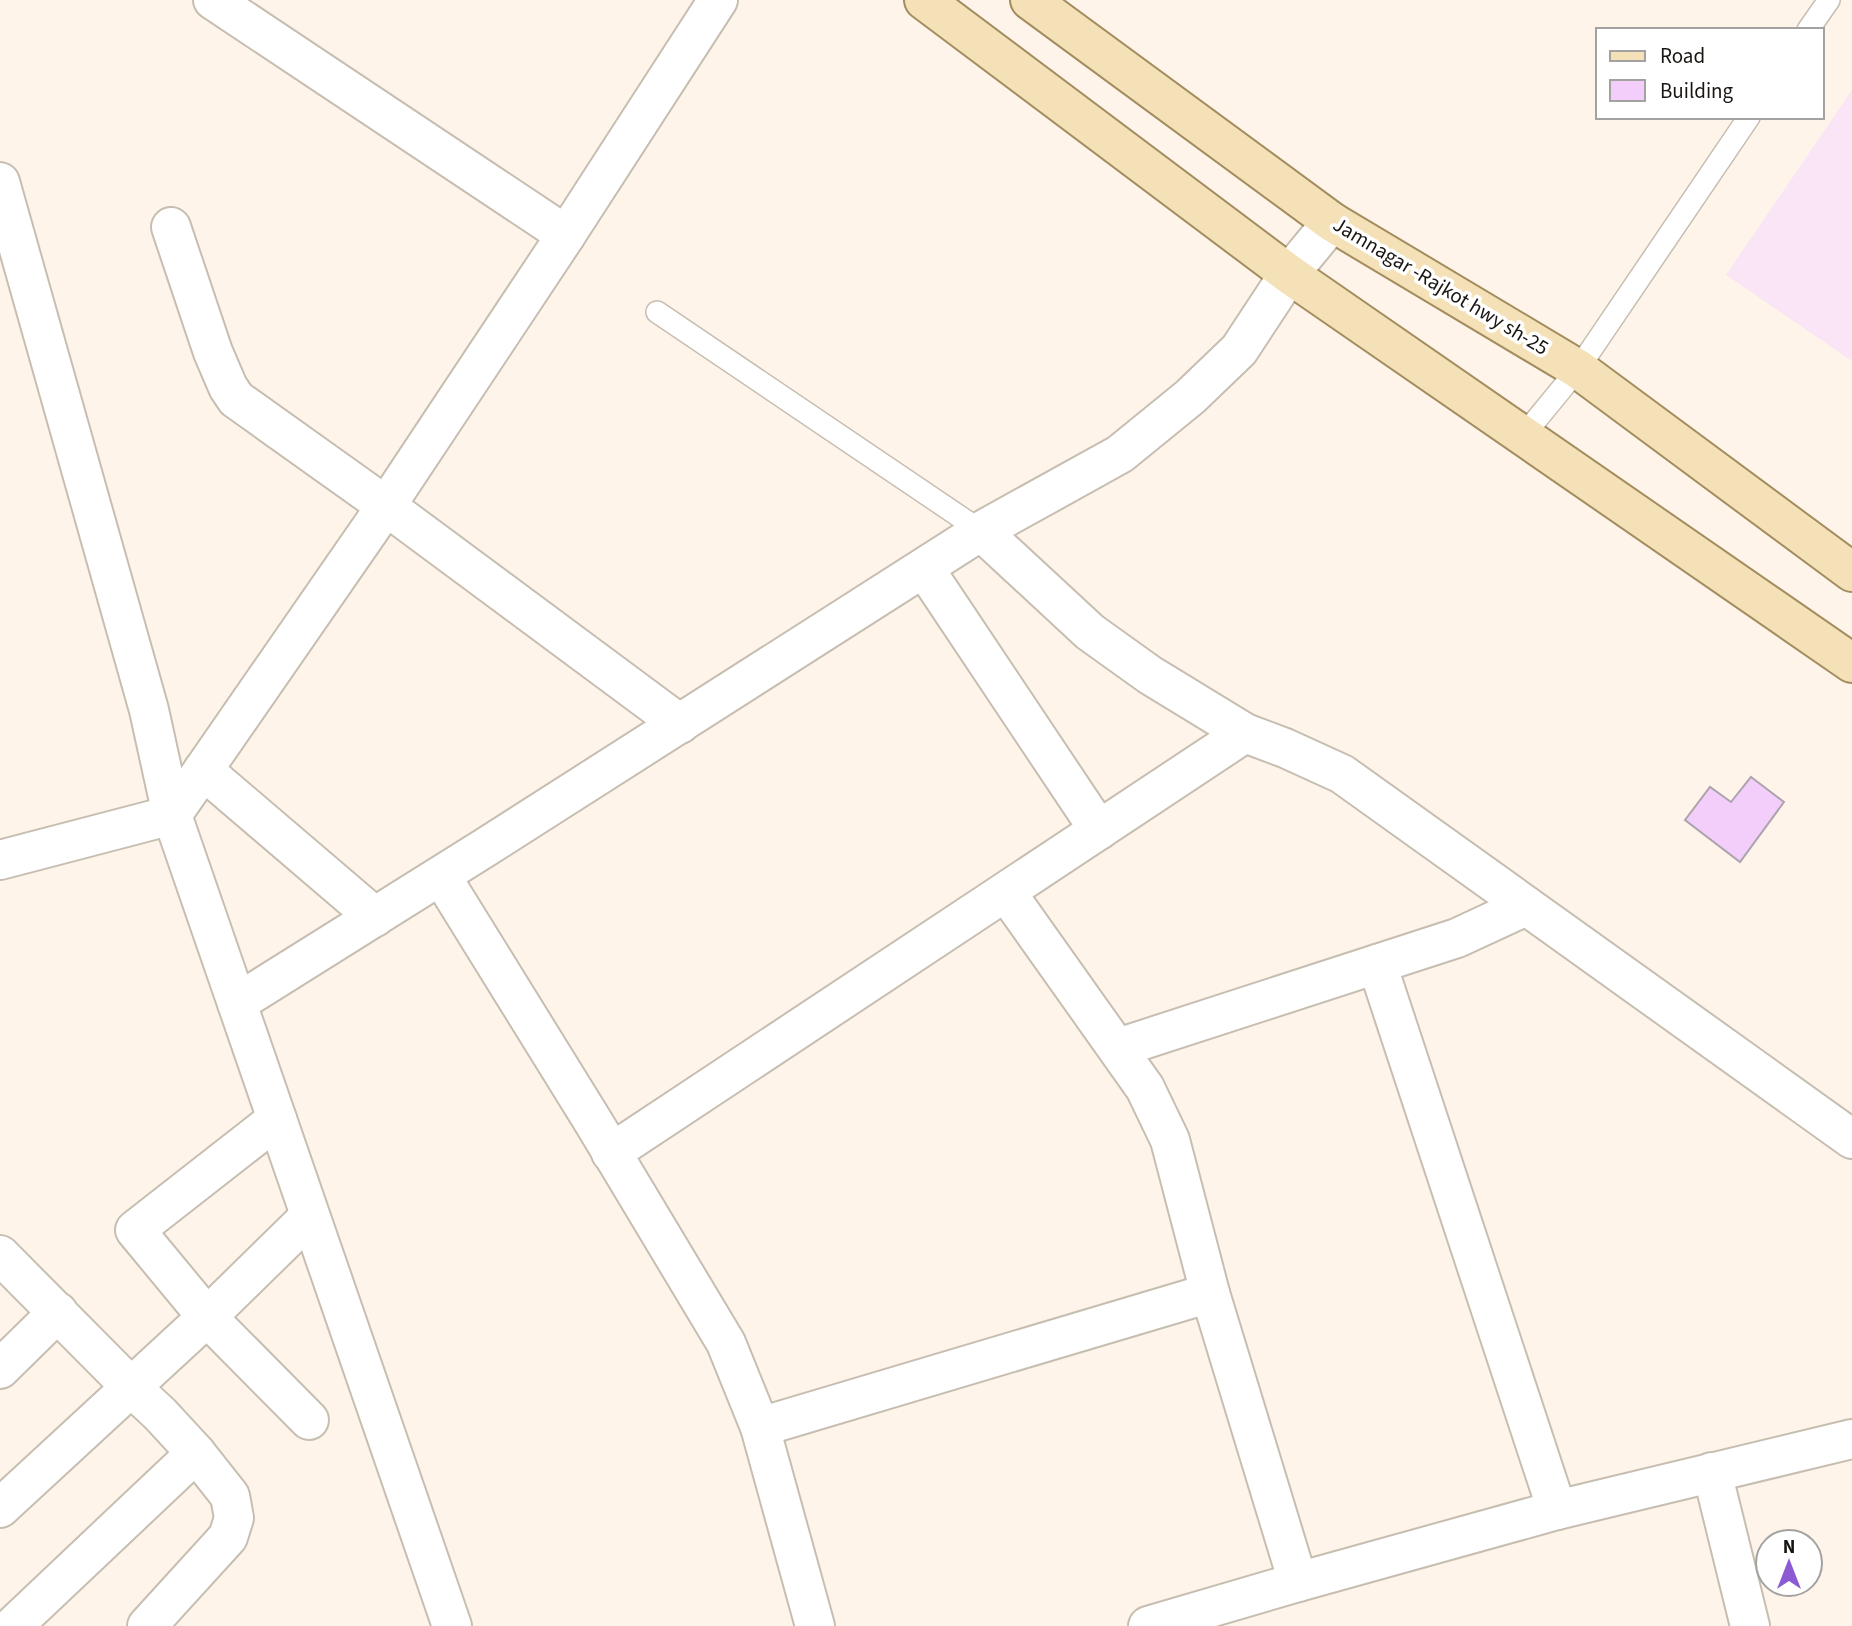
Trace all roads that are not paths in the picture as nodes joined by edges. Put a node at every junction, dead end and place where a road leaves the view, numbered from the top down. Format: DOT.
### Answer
graph roads {
  1 [pos="213,0"];
  2 [pos="718,0"];
  3 [pos="923,0"];
  4 [pos="1030,0"];
  5 [pos="1829,0"];
  6 [pos="1809,28"];
  7 [pos="1748,119"];
  8 [pos="0,182"];
  9 [pos="1332,222"];
  10 [pos="171,227"];
  11 [pos="566,235"];
  12 [pos="1289,274"];
  13 [pos="657,312"];
  14 [pos="1578,369"];
  15 [pos="1523,436"];
  16 [pos="386,506"];
  17 [pos="981,531"];
  18 [pos="924,568"];
  19 [pos="1852,572"];
  20 [pos="1852,663"];
  21 [pos="680,724"];
  22 [pos="1245,733"];
  23 [pos="203,770"];
  24 [pos="172,815"];
  25 [pos="1099,830"];
  26 [pos="0,860"];
  27 [pos="440,876"];
  28 [pos="1006,892"];
  29 [pos="1525,906"];
  30 [pos="375,917"];
  31 [pos="1377,964"];
  32 [pos="237,1003"];
  33 [pos="1118,1048"];
  34 [pos="277,1119"];
  35 [pos="1852,1139"];
  36 [pos="611,1153"];
  37 [pos="310,1216"];
  38 [pos="0,1255"];
  39 [pos="1210,1293"];
  40 [pos="58,1312"];
  41 [pos="207,1317"];
  42 [pos="0,1369"];
  43 [pos="131,1387"];
  44 [pos="309,1420"];
  45 [pos="760,1427"];
  46 [pos="1852,1439"];
  47 [pos="196,1453"];
  48 [pos="1712,1472"];
  49 [pos="0,1508"];
  50 [pos="1557,1510"];
  51 [pos="1298,1581"];
  52 [pos="13,1626"];
  53 [pos="147,1626"];
  54 [pos="452,1626"];
  55 [pos="815,1626"];
  56 [pos="1148,1626"];
  57 [pos="1750,1626"];
  1 -- 11 [label="street"];
  2 -- 11 [label="street"];
  3 -- 12 [label="main road"];
  4 -- 9 [label="main road, Jamnagar -Rajkot hwy sh-25"];
  5 -- 6 [label="lane"];
  7 -- 14 [label="lane"];
  8 -- 24 [label="street"];
  9 -- 12 [label="street"];
  9 -- 14 [label="main road, Jamnagar -Rajkot hwy sh-25"];
  10 -- 16 [label="street"];
  11 -- 16 [label="street"];
  12 -- 15 [label="main road"];
  12 -- 17 [label="street"];
  13 -- 17 [label="lane"];
  14 -- 15 [label="lane"];
  14 -- 19 [label="main road, Jamnagar -Rajkot hwy sh-25"];
  15 -- 20 [label="main road"];
  16 -- 21 [label="street"];
  16 -- 23 [label="street"];
  17 -- 18 [label="street"];
  17 -- 22 [label="street"];
  18 -- 21 [label="street"];
  18 -- 25 [label="street"];
  21 -- 27 [label="street"];
  22 -- 25 [label="street"];
  22 -- 29 [label="street"];
  23 -- 24 [label="street"];
  23 -- 30 [label="street"];
  24 -- 26 [label="street"];
  24 -- 32 [label="street"];
  25 -- 28 [label="street"];
  27 -- 30 [label="street"];
  27 -- 36 [label="street"];
  28 -- 33 [label="street"];
  28 -- 36 [label="street"];
  29 -- 31 [label="street"];
  29 -- 35 [label="street"];
  30 -- 32 [label="street"];
  31 -- 33 [label="street"];
  31 -- 50 [label="street"];
  32 -- 34 [label="street"];
  33 -- 39 [label="street"];
  34 -- 37 [label="street"];
  34 -- 41 [label="street"];
  36 -- 45 [label="street"];
  37 -- 41 [label="street"];
  37 -- 54 [label="street"];
  38 -- 40 [label="street"];
  39 -- 45 [label="street"];
  39 -- 51 [label="street"];
  40 -- 42 [label="street"];
  40 -- 43 [label="street"];
  41 -- 43 [label="street"];
  41 -- 44 [label="street"];
  43 -- 47 [label="street"];
  43 -- 49 [label="street"];
  45 -- 55 [label="street"];
  46 -- 48 [label="street"];
  47 -- 52 [label="street"];
  47 -- 53 [label="street"];
  48 -- 50 [label="street"];
  48 -- 57 [label="street"];
  50 -- 51 [label="street"];
  51 -- 56 [label="street"];
}
